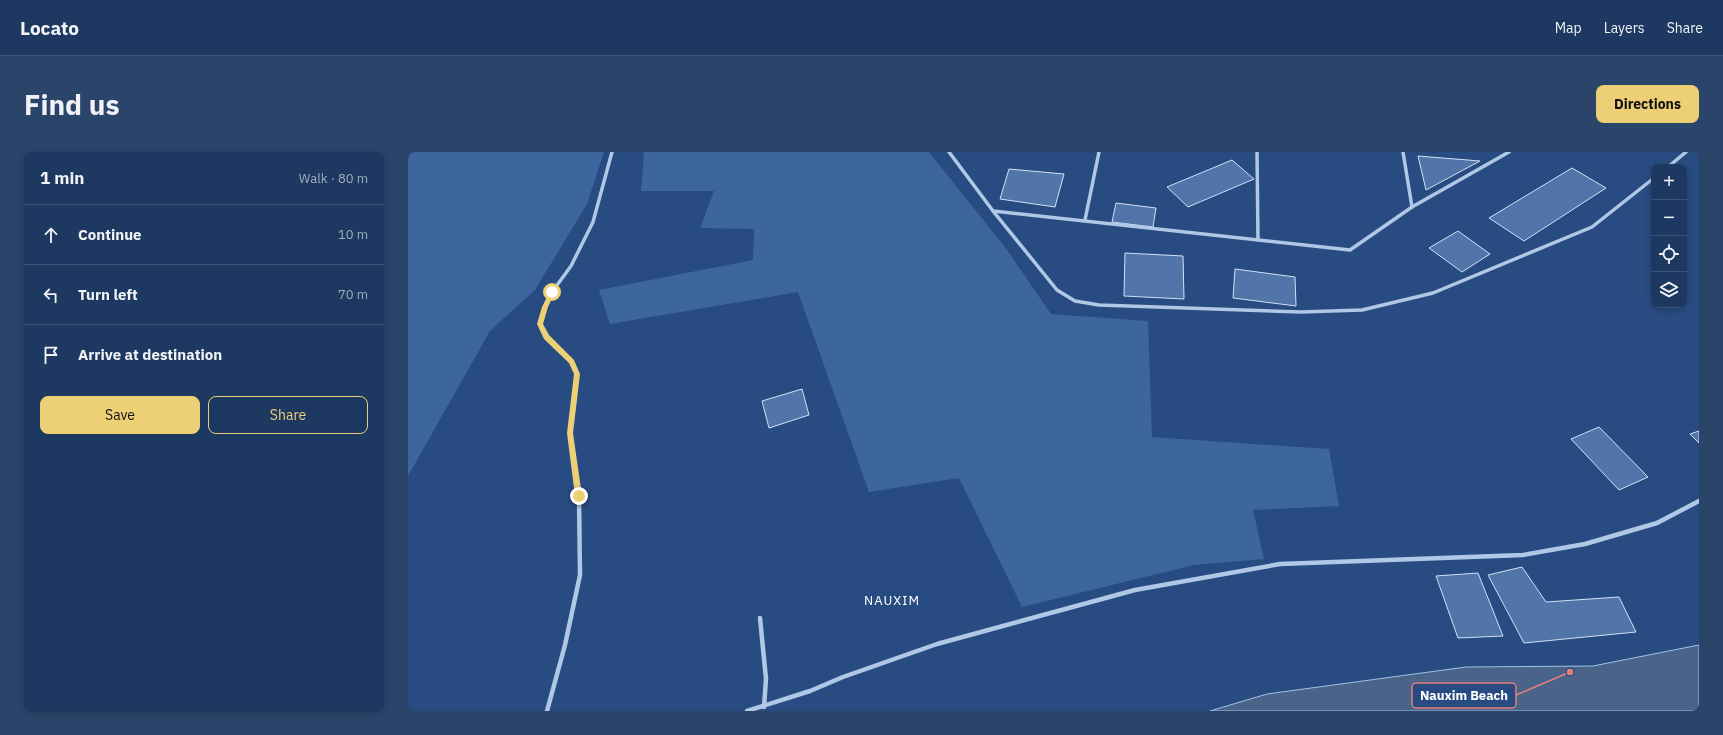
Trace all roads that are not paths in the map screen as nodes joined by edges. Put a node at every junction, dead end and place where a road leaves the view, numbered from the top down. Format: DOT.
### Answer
graph roads {
  1 [pos="612,152"];
  2 [pos="949,152"];
  3 [pos="1099,152"];
  4 [pos="1257,152"];
  5 [pos="1403,152"];
  6 [pos="1510,152"];
  7 [pos="1686,152"];
  8 [pos="1672,164"];
  9 [pos="1651,180"];
  10 [pos="1412,207"];
  11 [pos="993,211"];
  12 [pos="1085,220"];
  13 [pos="1258,240"];
  14 [pos="1699,501"];
  15 [pos="760,618"];
  16 [pos="764,707"];
  17 [pos="546,711"];
  18 [pos="747,711"];
  1 -- 17 [label="street"];
  2 -- 11 [label="street"];
  3 -- 12 [label="street"];
  4 -- 13 [label="street"];
  5 -- 10 [label="street"];
  6 -- 10 [label="street"];
  7 -- 8 [label="street"];
  9 -- 11 [label="street"];
  10 -- 13 [label="street"];
  11 -- 12 [label="street"];
  12 -- 13 [label="street"];
  14 -- 16 [label="street"];
  15 -- 16 [label="street"];
  16 -- 18 [label="street"];
}
